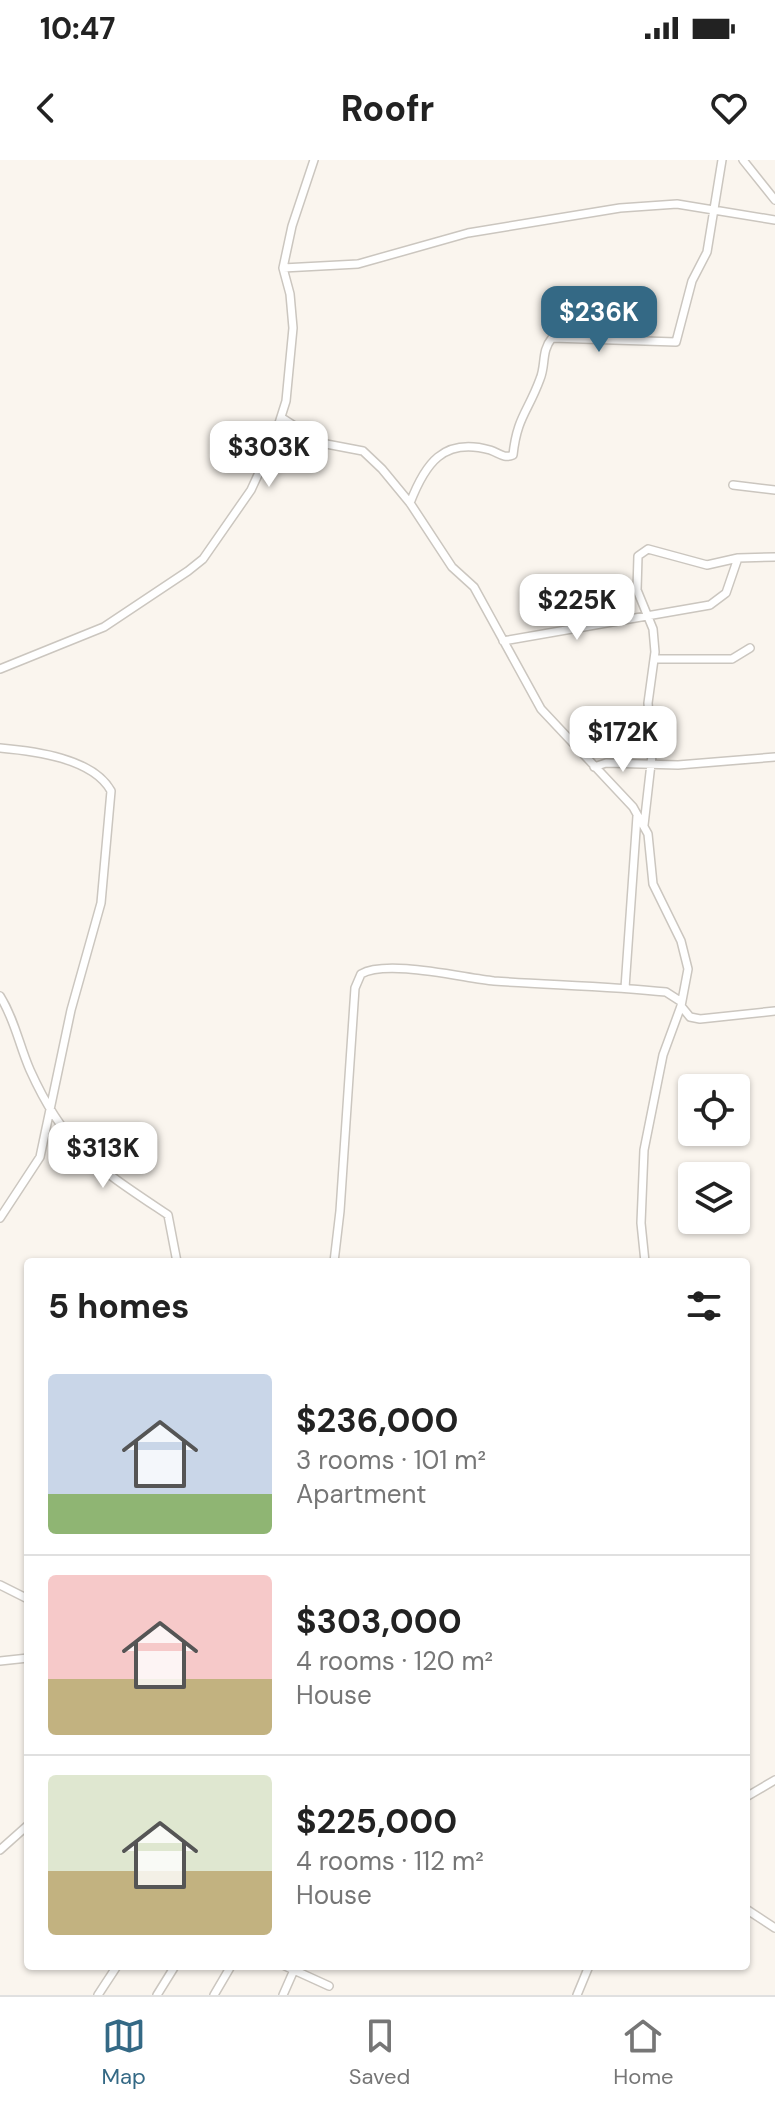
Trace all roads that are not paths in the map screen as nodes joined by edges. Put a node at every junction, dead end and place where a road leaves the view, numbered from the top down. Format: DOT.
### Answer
graph roads {
  1 [pos="314,160"];
  2 [pos="722,160"];
  3 [pos="743,160"];
  4 [pos="775,200"];
  5 [pos="715,209"];
  6 [pos="775,220"];
  7 [pos="283,268"];
  8 [pos="282,418"];
  9 [pos="273,442"];
  10 [pos="327,445"];
  11 [pos="733,485"];
  12 [pos="775,490"];
  13 [pos="410,503"];
  14 [pos="775,557"];
  15 [pos="738,558"];
  16 [pos="646,616"];
  17 [pos="503,641"];
  18 [pos="750,648"];
  19 [pos="654,659"];
  20 [pos="0,669"];
  21 [pos="0,748"];
  22 [pos="775,757"];
  23 [pos="651,764"];
  24 [pos="594,767"];
  25 [pos="637,816"];
  26 [pos="644,826"];
  27 [pos="625,988"];
  28 [pos="0,996"];
  29 [pos="681,1004"];
  30 [pos="775,1011"];
  31 [pos="50,1108"];
  32 [pos="0,1218"];
  33 [pos="176,1258"];
  34 [pos="334,1258"];
  35 [pos="645,1258"];
  36 [pos="0,1585"];
  37 [pos="24,1597"];
  38 [pos="24,1658"];
  39 [pos="0,1661"];
  40 [pos="775,1780"];
  41 [pos="750,1795"];
  42 [pos="24,1829"];
  43 [pos="0,1850"];
  44 [pos="750,1912"];
  45 [pos="775,1928"];
  46 [pos="114,1970"];
  47 [pos="173,1970"];
  48 [pos="229,1970"];
  49 [pos="294,1970"];
  50 [pos="587,1970"];
  51 [pos="329,1986"];
  52 [pos="98,1995"];
  53 [pos="157,1995"];
  54 [pos="214,1995"];
  55 [pos="283,1995"];
  56 [pos="577,1995"];
  1 -- 7 [label="street"];
  2 -- 5 [label="street"];
  3 -- 4 [label="street"];
  5 -- 6 [label="street"];
  5 -- 7 [label="street"];
  5 -- 13 [label="street"];
  7 -- 8 [label="street"];
  8 -- 9 [label="street"];
  8 -- 10 [label="street"];
  9 -- 10 [label="street"];
  9 -- 20 [label="street"];
  10 -- 13 [label="street"];
  11 -- 12 [label="street"];
  13 -- 17 [label="street"];
  14 -- 15 [label="street"];
  15 -- 16 [label="street"];
  15 -- 16 [label="street"];
  16 -- 17 [label="street"];
  16 -- 19 [label="street"];
  17 -- 24 [label="street"];
  18 -- 19 [label="street"];
  19 -- 23 [label="street"];
  21 -- 31 [label="street"];
  22 -- 23 [label="street"];
  23 -- 24 [label="street"];
  23 -- 26 [label="street"];
  24 -- 25 [label="street"];
  25 -- 26 [label="street"];
  25 -- 27 [label="street"];
  26 -- 29 [label="street"];
  27 -- 29 [label="street"];
  27 -- 34 [label="street"];
  28 -- 31 [label="street"];
  29 -- 30 [label="street"];
  29 -- 35 [label="street"];
  31 -- 32 [label="street"];
  31 -- 33 [label="street"];
  36 -- 37 [label="street"];
  38 -- 39 [label="street"];
  40 -- 41 [label="street"];
  42 -- 43 [label="street"];
  44 -- 45 [label="street"];
  46 -- 52 [label="street"];
  47 -- 53 [label="street"];
  48 -- 54 [label="street"];
  49 -- 51 [label="street"];
  49 -- 55 [label="street"];
  50 -- 56 [label="street"];
}
